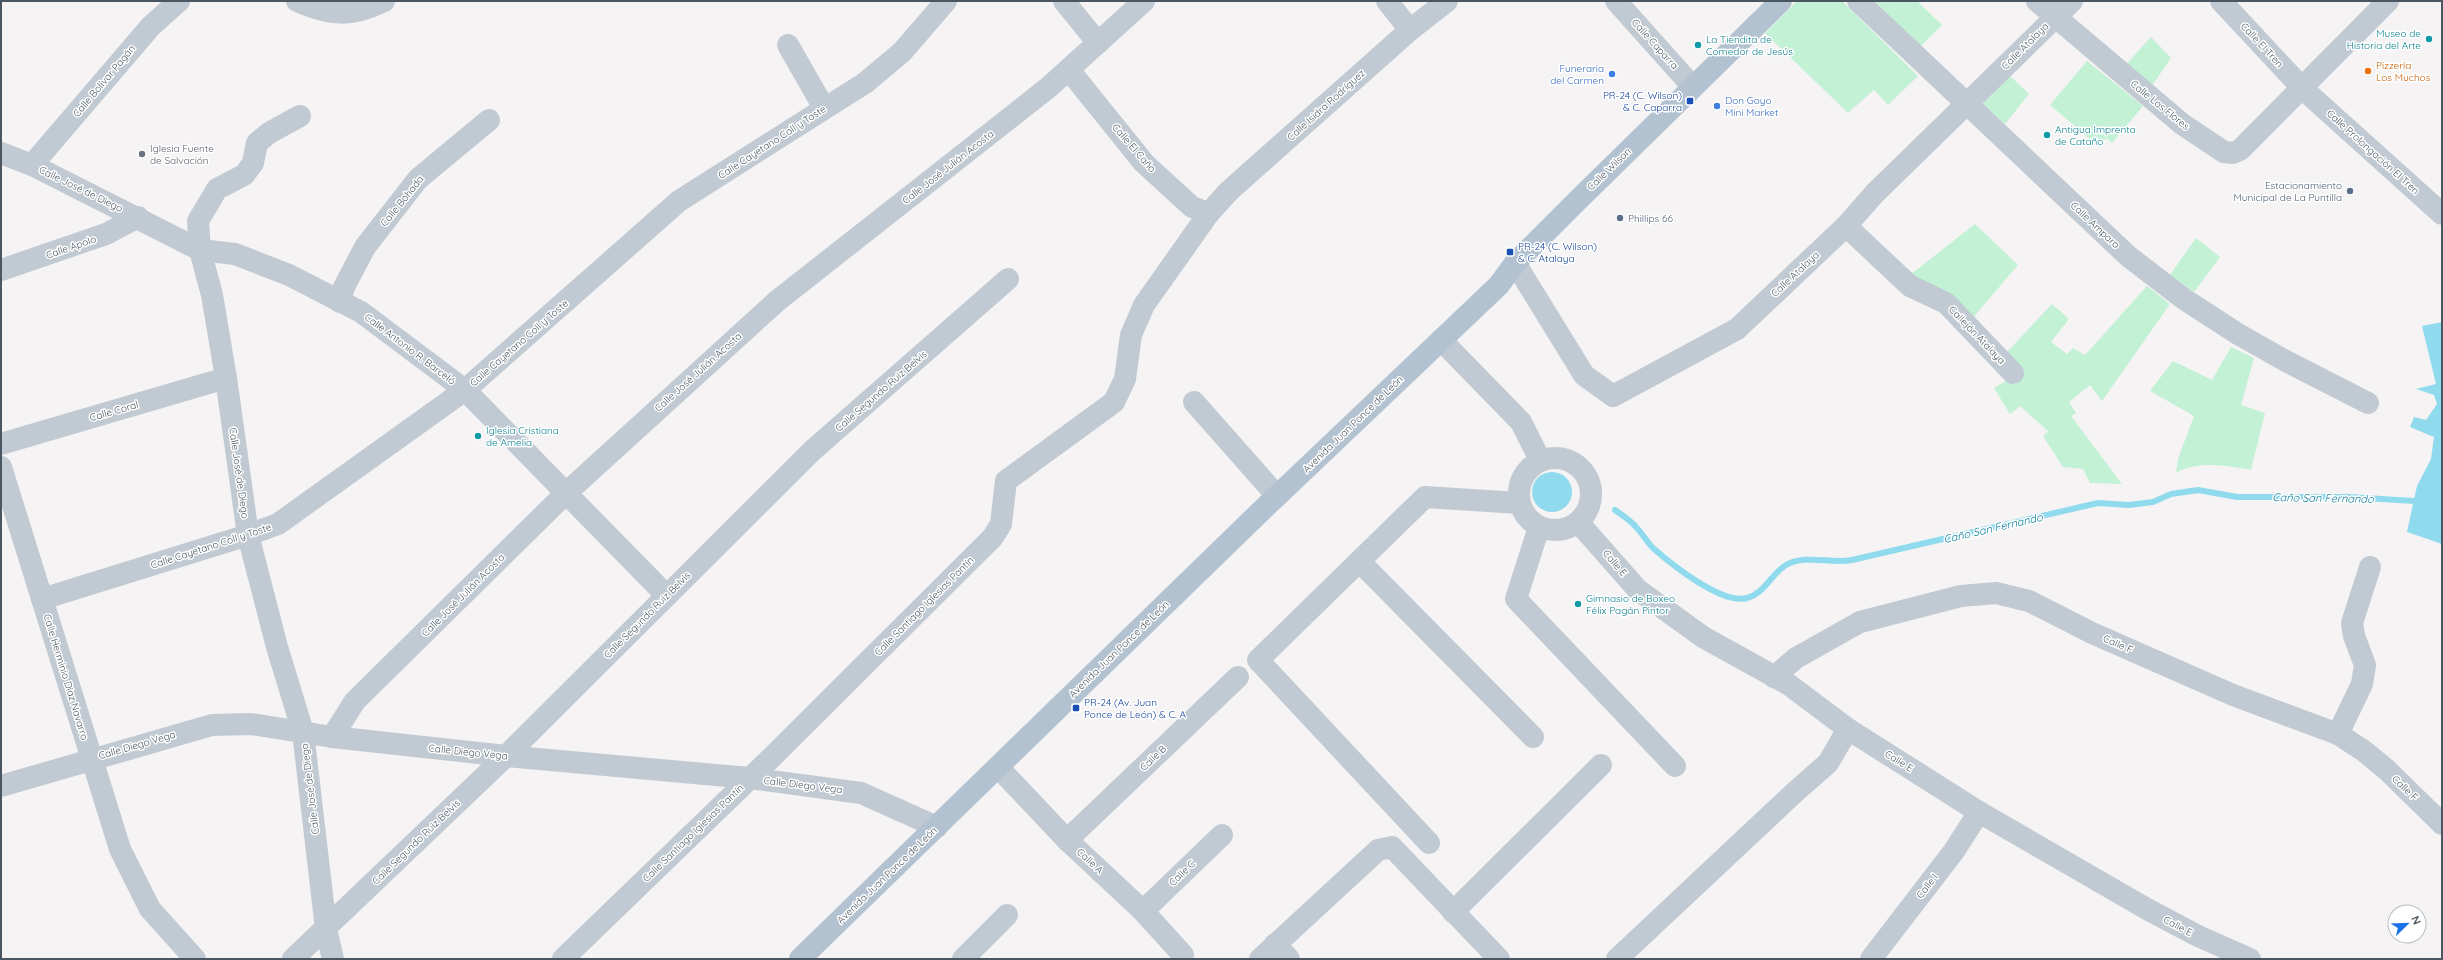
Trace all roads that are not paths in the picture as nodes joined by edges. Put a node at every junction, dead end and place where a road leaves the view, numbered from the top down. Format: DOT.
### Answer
graph roads {
  1 [pos="179,1"];
  2 [pos="297,1"];
  3 [pos="384,1"];
  4 [pos="946,1"];
  5 [pos="1064,1"];
  6 [pos="1144,1"];
  7 [pos="1387,1"];
  8 [pos="1447,1"];
  9 [pos="1616,1"];
  10 [pos="1781,1"];
  11 [pos="1858,1"];
  12 [pos="2037,1"];
  13 [pos="2072,1"];
  14 [pos="2221,1"];
  15 [pos="2388,1"];
  16 [pos="2054,17"];
  17 [pos="1410,30"];
  18 [pos="1098,43"];
  19 [pos="788,45"];
  20 [pos="1069,70"];
  21 [pos="1693,87"];
  22 [pos="2303,89"];
  23 [pos="1966,104"];
  24 [pos="824,108"];
  25 [pos="300,116"];
  26 [pos="489,120"];
  27 [pos="1,153"];
  28 [pos="32,165"];
  29 [pos="1208,213"];
  30 [pos="2442,214"];
  31 [pos="138,217"];
  32 [pos="1846,226"];
  33 [pos="200,250"];
  34 [pos="1515,263"];
  35 [pos="1,270"];
  36 [pos="1008,279"];
  37 [pos="340,302"];
  38 [pos="1441,340"];
  39 [pos="2013,373"];
  40 [pos="226,378"];
  41 [pos="465,390"];
  42 [pos="1194,402"];
  43 [pos="2368,403"];
  44 [pos="1,444"];
  45 [pos="1540,460"];
  46 [pos="1,467"];
  47 [pos="565,494"];
  48 [pos="1277,496"];
  49 [pos="1519,503"];
  50 [pos="1578,522"];
  51 [pos="1539,527"];
  52 [pos="248,535"];
  53 [pos="1360,562"];
  54 [pos="2370,567"];
  55 [pos="666,595"];
  56 [pos="42,599"];
  57 [pos="1238,677"];
  58 [pos="1774,677"];
  59 [pos="1848,729"];
  60 [pos="303,732"];
  61 [pos="2338,734"];
  62 [pos="332,737"];
  63 [pos="1533,737"];
  64 [pos="506,756"];
  65 [pos="91,758"];
  66 [pos="1601,766"];
  67 [pos="1676,766"];
  68 [pos="998,767"];
  69 [pos="749,778"];
  70 [pos="1,786"];
  71 [pos="1980,812"];
  72 [pos="2442,824"];
  73 [pos="937,827"];
  74 [pos="1222,835"];
  75 [pos="1067,840"];
  76 [pos="1429,843"];
  77 [pos="1143,911"];
  78 [pos="1453,912"];
  79 [pos="1007,915"];
  80 [pos="326,929"];
  81 [pos="1282,951"];
  82 [pos="1183,955"];
  83 [pos="195,959"];
  84 [pos="293,959"];
  85 [pos="333,959"];
  86 [pos="563,959"];
  87 [pos="800,959"];
  88 [pos="963,959"];
  89 [pos="1260,959"];
  90 [pos="1499,959"];
  91 [pos="1617,959"];
  92 [pos="1871,959"];
  93 [pos="2250,959"];
  1 -- 28 [label="street, Calle Bolívar Pagán"];
  2 -- 3 [label="street"];
  4 -- 24 [label="street, Calle Cayetano Coll y Toste"];
  5 -- 18 [label="street"];
  6 -- 18 [label="street, Calle José Julián Acosta"];
  7 -- 17 [label="street"];
  8 -- 17 [label="street, Calle Isidra Rodríguez"];
  9 -- 21 [label="street, Calle Caparra"];
  10 -- 21 [label="main road, Calle Wilson"];
  11 -- 23 [label="street, Calle Amparo"];
  12 -- 16 [label="street, Calle Las Flores"];
  13 -- 16 [label="street, Calle Atalaya"];
  14 -- 22 [label="street, Calle El Tren"];
  15 -- 22 [label="street, Calle Las Flores"];
  16 -- 22 [label="street, Calle Las Flores"];
  16 -- 23 [label="street, Calle Atalaya"];
  17 -- 29 [label="street, Calle Isidra Rodríguez"];
  18 -- 20 [label="street, Calle José Julián Acosta"];
  19 -- 24 [label="street"];
  20 -- 29 [label="street, Calle El Caño"];
  20 -- 47 [label="street, Calle José Julián Acosta"];
  21 -- 34 [label="main road, Calle Wilson"];
  22 -- 30 [label="street, Calle Prolongación El Tren"];
  23 -- 32 [label="street, Calle Atalaya"];
  23 -- 43 [label="street, Calle Amparo"];
  24 -- 41 [label="street, Calle Cayetano Coll y Toste"];
  25 -- 33 [label="street"];
  26 -- 37 [label="street, Calle Bohada"];
  27 -- 28 [label="street, Calle José de Diego"];
  28 -- 31 [label="street, Calle José de Diego"];
  29 -- 69 [label="street, Calle Santiago Iglesias Pantín"];
  31 -- 33 [label="street, Calle José de Diego"];
  31 -- 35 [label="street, Calle Apolo"];
  32 -- 34 [label="street, Calle Atalaya"];
  32 -- 39 [label="street, Callejón Atalaya"];
  33 -- 37 [label="street, Calle Antonio R. Barceló"];
  33 -- 40 [label="street, Calle José de Diego"];
  34 -- 38 [label="main road, Calle Wilson"];
  36 -- 55 [label="street, Calle Segundo Ruiz Belvis"];
  37 -- 41 [label="street, Calle Antonio R. Barceló"];
  38 -- 45 [label="street"];
  38 -- 48 [label="main road, Avenida Juan Ponce de León"];
  40 -- 44 [label="street, Calle Coral"];
  40 -- 52 [label="street, Calle José de Diego"];
  41 -- 47 [label="street, Calle Antonio R. Barceló"];
  41 -- 52 [label="street, Calle Cayetano Coll y Toste"];
  42 -- 48 [label="street"];
  45 -- 49 [label="street"];
  45 -- 50 [label="street"];
  46 -- 56 [label="street, Calle Herminio Díaz Navarro"];
  47 -- 55 [label="street, Calle Antonio R. Barceló"];
  47 -- 62 [label="street, Calle José Julián Acosta"];
  48 -- 68 [label="main road, Avenida Juan Ponce de León"];
  49 -- 51 [label="street"];
  49 -- 53 [label="street"];
  50 -- 51 [label="street"];
  50 -- 58 [label="street, Calle E"];
  51 -- 67 [label="street"];
  52 -- 56 [label="street, Calle Cayetano Coll y Toste"];
  52 -- 60 [label="street, Calle José de Diego"];
  53 -- 63 [label="street"];
  53 -- 76 [label="street"];
  54 -- 61 [label="street"];
  55 -- 64 [label="street, Calle Segundo Ruiz Belvis"];
  56 -- 65 [label="street, Calle Herminio Díaz Navarro"];
  57 -- 75 [label="street, Calle B"];
  58 -- 59 [label="street, Calle E"];
  58 -- 61 [label="street, Calle F"];
  59 -- 71 [label="street, Calle E"];
  59 -- 91 [label="street"];
  60 -- 62 [label="street, Calle Diego Vega"];
  60 -- 65 [label="street, Calle Diego Vega"];
  60 -- 80 [label="street, Calle José de Diego"];
  61 -- 72 [label="street, Calle F"];
  62 -- 64 [label="street, Calle Diego Vega"];
  64 -- 69 [label="street, Calle Diego Vega"];
  64 -- 80 [label="street, Calle Segundo Ruiz Belvis"];
  65 -- 70 [label="street, Calle Diego Vega"];
  65 -- 83 [label="street, Calle Herminio Díaz Navarro"];
  66 -- 78 [label="street"];
  68 -- 73 [label="main road, Avenida Juan Ponce de León"];
  68 -- 75 [label="street, Calle A"];
  69 -- 73 [label="street, Calle Diego Vega"];
  69 -- 86 [label="street, Calle Santiago Iglesias Pantín"];
  71 -- 92 [label="street, Calle I"];
  71 -- 93 [label="street, Calle E"];
  73 -- 87 [label="main road, Avenida Juan Ponce de León"];
  74 -- 77 [label="street, Calle C"];
  75 -- 77 [label="street, Calle A"];
  77 -- 82 [label="street, Calle A"];
  78 -- 81 [label="street"];
  78 -- 90 [label="street"];
  79 -- 88 [label="street"];
  80 -- 84 [label="street, Calle Segundo Ruiz Belvis"];
  80 -- 85 [label="street, Calle José de Diego"];
  81 -- 89 [label="street"];
}
